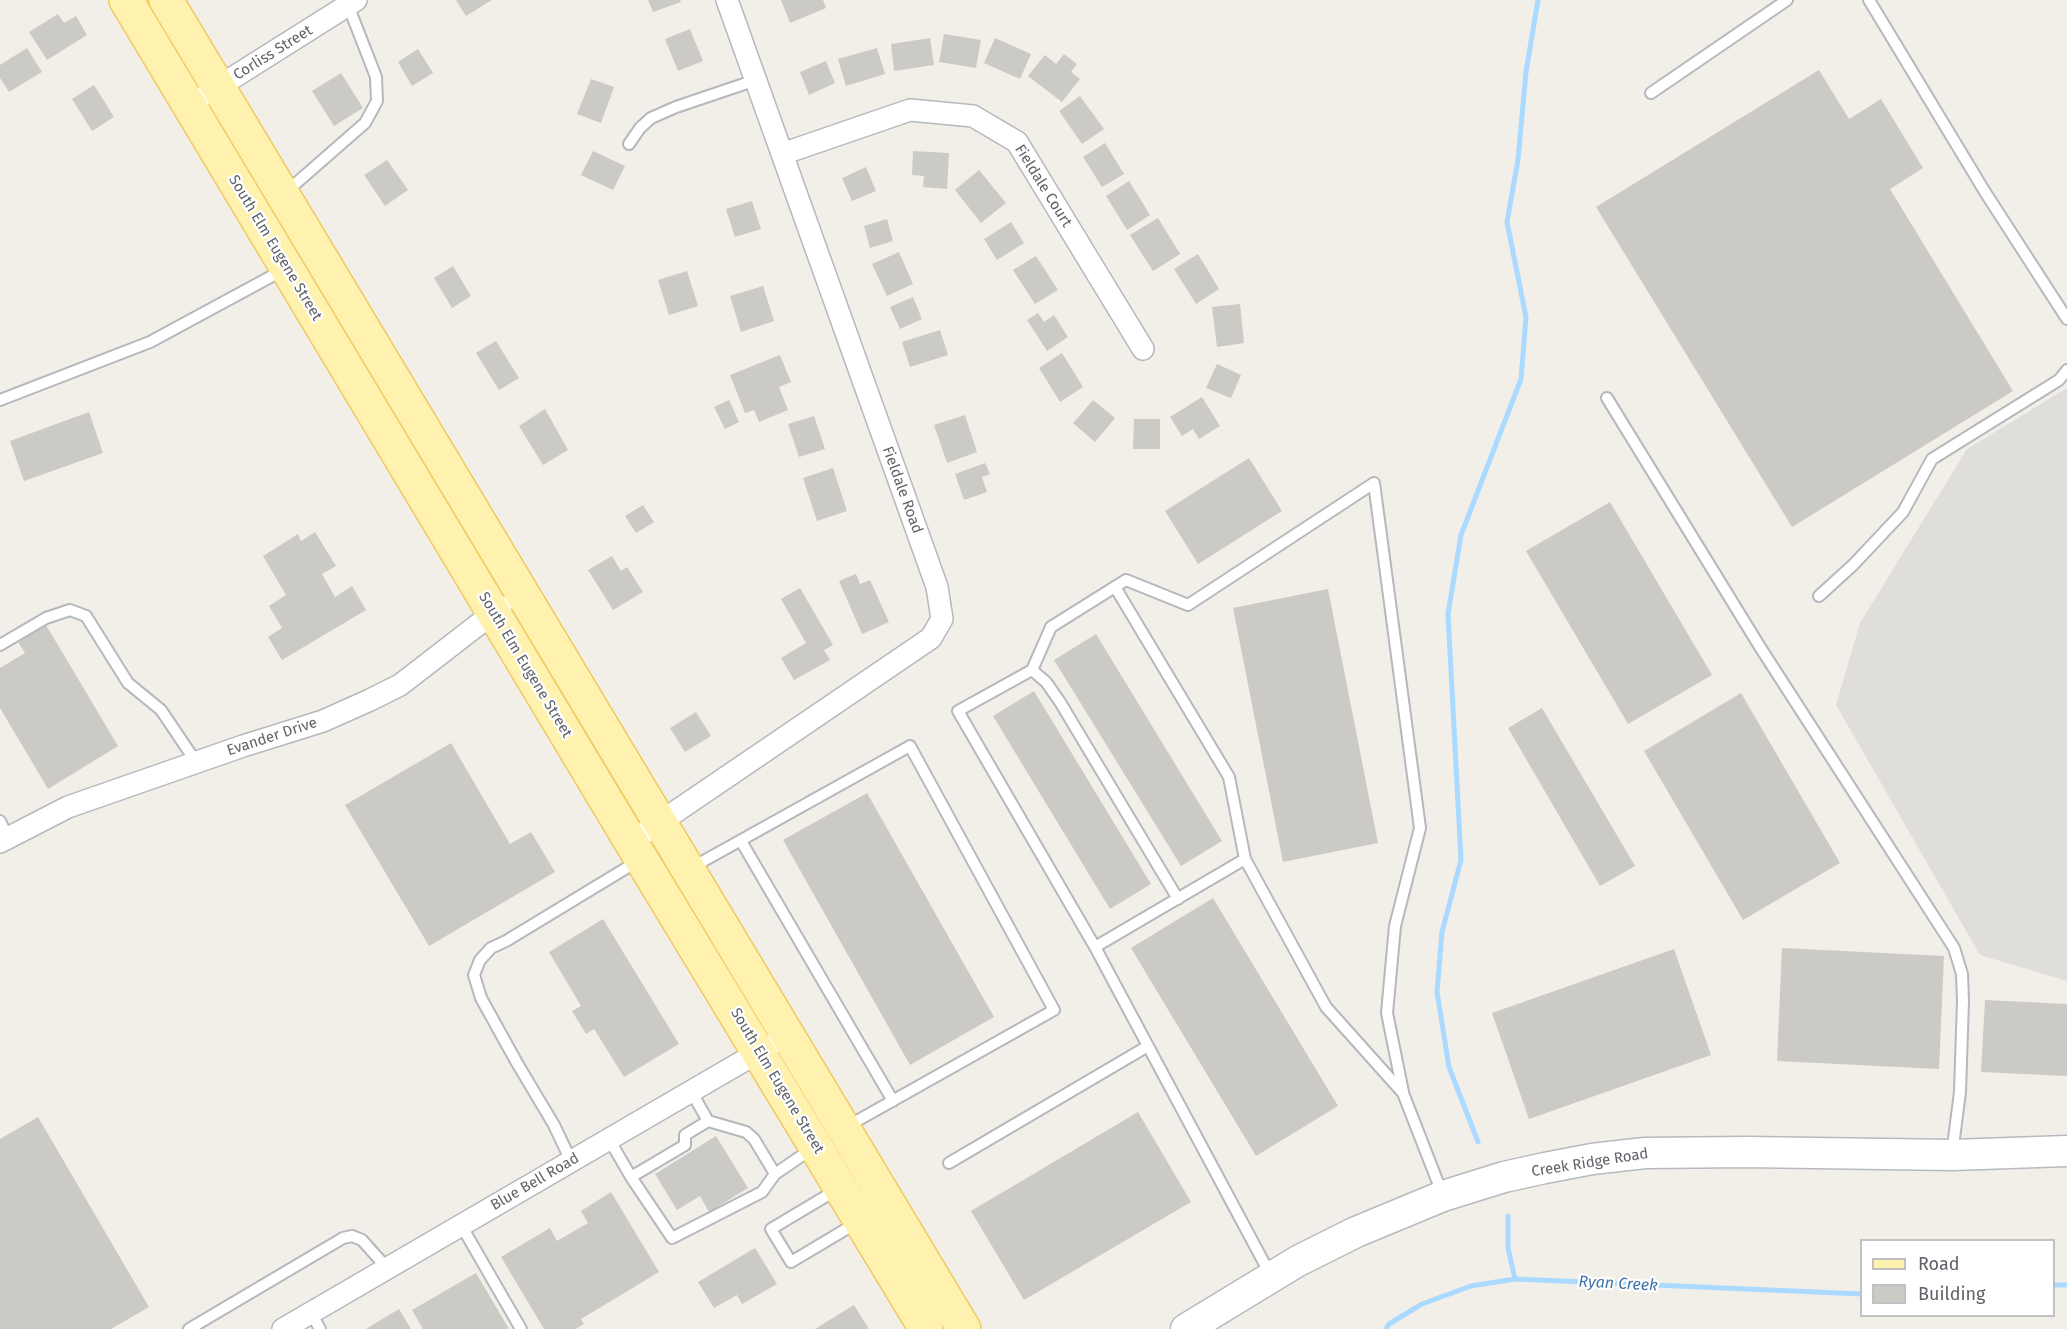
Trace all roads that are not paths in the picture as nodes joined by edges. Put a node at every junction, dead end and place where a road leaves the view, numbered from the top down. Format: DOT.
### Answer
graph roads {
  1 [pos="126,0"];
  2 [pos="166,0"];
  3 [pos="727,0"];
  4 [pos="1787,0"];
  5 [pos="1869,0"];
  6 [pos="352,3"];
  7 [pos="756,80"];
  8 [pos="218,87"];
  9 [pos="1651,93"];
  10 [pos="189,105"];
  11 [pos="629,144"];
  12 [pos="782,154"];
  13 [pos="283,195"];
  14 [pos="301,259"];
  15 [pos="2067,319"];
  16 [pos="1143,349"];
  17 [pos="2067,370"];
  18 [pos="1607,398"];
  19 [pos="0,400"];
  20 [pos="1115,587"];
  21 [pos="522,594"];
  22 [pos="1819,596"];
  23 [pos="493,612"];
  24 [pos="0,645"];
  25 [pos="1032,670"];
  26 [pos="196,762"];
  27 [pos="659,822"];
  28 [pos="3,834"];
  29 [pos="741,841"];
  30 [pos="636,851"];
  31 [pos="1245,860"];
  32 [pos="688,870"];
  33 [pos="1178,899"];
  34 [pos="1095,947"];
  35 [pos="787,1035"];
  36 [pos="1148,1046"];
  37 [pos="759,1052"];
  38 [pos="691,1091"];
  39 [pos="1402,1092"];
  40 [pos="893,1101"];
  41 [pos="708,1121"];
  42 [pos="830,1138"];
  43 [pos="609,1139"];
  44 [pos="2067,1151"];
  45 [pos="1952,1155"];
  46 [pos="571,1161"];
  47 [pos="949,1163"];
  48 [pos="775,1174"];
  49 [pos="632,1177"];
  50 [pos="855,1178"];
  51 [pos="1443,1196"];
  52 [pos="875,1211"];
  53 [pos="461,1225"];
  54 [pos="387,1268"];
  55 [pos="1272,1277"];
  56 [pos="315,1321"];
  57 [pos="189,1329"];
  58 [pos="283,1329"];
  59 [pos="520,1329"];
  60 [pos="926,1329"];
  61 [pos="964,1329"];
  62 [pos="1186,1329"];
  1 -- 10 [label="main road, South Elm Eugene Street"];
  2 -- 8 [label="main road, South Elm Eugene Street"];
  3 -- 7 [label="street, Fieldale Road"];
  4 -- 9 [label="lane"];
  5 -- 15 [label="lane"];
  6 -- 8 [label="street, Corliss Street"];
  6 -- 13 [label="lane"];
  7 -- 11 [label="lane"];
  7 -- 12 [label="street, Fieldale Road"];
  8 -- 10 [label="street, Corliss Street"];
  8 -- 13 [label="main road, South Elm Eugene Street"];
  10 -- 14 [label="main road, South Elm Eugene Street"];
  12 -- 16 [label="street, Fieldale Court"];
  12 -- 27 [label="street, Fieldale Road"];
  13 -- 14 [label="main road, South Elm Eugene Street"];
  14 -- 19 [label="lane"];
  14 -- 21 [label="main road, South Elm Eugene Street"];
  14 -- 23 [label="main road, South Elm Eugene Street"];
  17 -- 22 [label="lane"];
  18 -- 45 [label="lane"];
  20 -- 25 [label="lane"];
  20 -- 31 [label="lane"];
  20 -- 39 [label="lane"];
  21 -- 23 [label="street, Evander Drive"];
  21 -- 27 [label="main road, South Elm Eugene Street"];
  23 -- 26 [label="street, Evander Drive"];
  23 -- 30 [label="main road, South Elm Eugene Street"];
  24 -- 26 [label="lane"];
  25 -- 33 [label="lane"];
  25 -- 34 [label="lane"];
  26 -- 28 [label="street, Evander Drive"];
  27 -- 30 [label="street, Fieldale Road"];
  27 -- 32 [label="main road, South Elm Eugene Street"];
  29 -- 32 [label="lane"];
  29 -- 40 [label="lane"];
  29 -- 40 [label="lane"];
  30 -- 37 [label="main road, South Elm Eugene Street"];
  30 -- 46 [label="lane"];
  31 -- 33 [label="lane"];
  31 -- 39 [label="lane"];
  32 -- 35 [label="main road, South Elm Eugene Street"];
  33 -- 34 [label="lane"];
  34 -- 36 [label="lane"];
  35 -- 37 [label="street, Blue Bell Road"];
  35 -- 42 [label="main road, South Elm Eugene Street"];
  36 -- 47 [label="lane"];
  36 -- 55 [label="lane"];
  37 -- 38 [label="street, Blue Bell Road"];
  37 -- 42 [label="main road, South Elm Eugene Street"];
  38 -- 41 [label="lane"];
  38 -- 43 [label="street, Blue Bell Road"];
  39 -- 51 [label="lane"];
  40 -- 42 [label="lane"];
  41 -- 48 [label="lane"];
  41 -- 49 [label="lane"];
  42 -- 48 [label="lane"];
  42 -- 50 [label="main road, South Elm Eugene Street"];
  43 -- 46 [label="street, Blue Bell Road"];
  43 -- 49 [label="lane"];
  44 -- 45 [label="main road, Creek Ridge Road"];
  45 -- 51 [label="main road, Creek Ridge Road"];
  46 -- 53 [label="street, Blue Bell Road"];
  48 -- 49 [label="lane"];
  50 -- 52 [label="main road, South Elm Eugene Street"];
  50 -- 52 [label="lane"];
  51 -- 55 [label="main road, Creek Ridge Road"];
  52 -- 60 [label="main road, South Elm Eugene Street"];
  52 -- 61 [label="main road, South Elm Eugene Street"];
  53 -- 54 [label="street, Blue Bell Road"];
  53 -- 59 [label="lane"];
  54 -- 56 [label="street, Blue Bell Road"];
  54 -- 57 [label="lane"];
  55 -- 62 [label="main road, Creek Ridge Road"];
  56 -- 58 [label="street, Blue Bell Road"];
}
